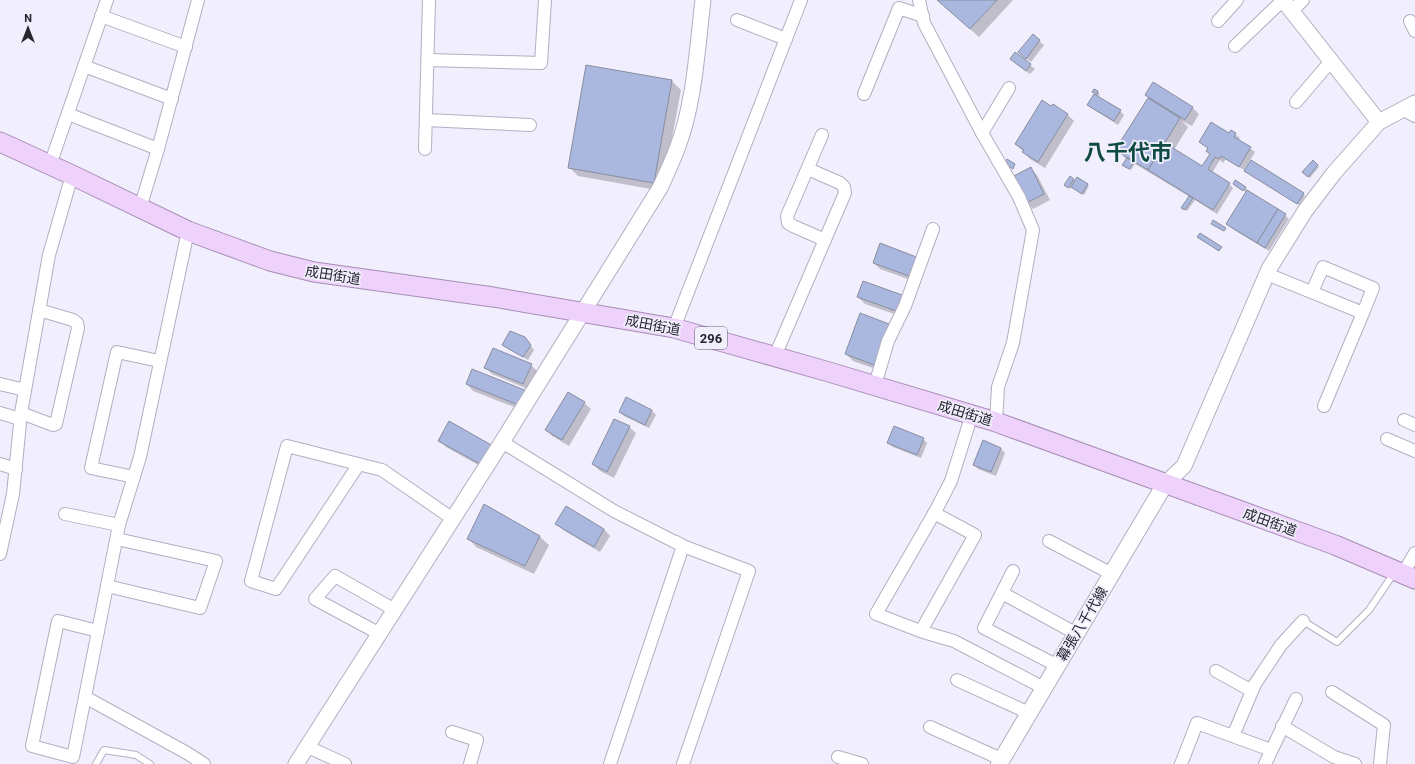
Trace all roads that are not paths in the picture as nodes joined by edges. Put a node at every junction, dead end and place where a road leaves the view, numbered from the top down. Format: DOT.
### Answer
graph roads {
  1 [pos="107,0"];
  2 [pos="198,0"];
  3 [pos="429,0"];
  4 [pos="545,0"];
  5 [pos="703,0"];
  6 [pos="801,0"];
  7 [pos="919,0"];
  8 [pos="1237,0"];
  9 [pos="1303,0"];
  10 [pos="1286,4"];
  11 [pos="101,16"];
  12 [pos="922,16"];
  13 [pos="737,20"];
  14 [pos="1218,21"];
  15 [pos="786,39"];
  16 [pos="1235,46"];
  17 [pos="186,47"];
  18 [pos="428,60"];
  19 [pos="1331,62"];
  20 [pos="84,66"];
  21 [pos="1009,88"];
  22 [pos="864,94"];
  23 [pos="172,99"];
  24 [pos="1296,102"];
  25 [pos="1411,109"];
  26 [pos="68,114"];
  27 [pos="426,120"];
  28 [pos="1379,122"];
  29 [pos="530,125"];
  30 [pos="982,133"];
  31 [pos="822,135"];
  32 [pos="0,142"];
  33 [pos="158,149"];
  34 [pos="425,149"];
  35 [pos="50,165"];
  36 [pos="808,169"];
  37 [pos="72,175"];
  38 [pos="140,208"];
  39 [pos="934,229"];
  40 [pos="188,231"];
  41 [pos="825,240"];
  42 [pos="1267,274"];
  43 [pos="1312,292"];
  44 [pos="39,310"];
  45 [pos="583,312"];
  46 [pos="1363,313"];
  47 [pos="674,328"];
  48 [pos="776,356"];
  49 [pos="159,361"];
  50 [pos="0,384"];
  51 [pos="875,385"];
  52 [pos="25,390"];
  53 [pos="1324,406"];
  54 [pos="0,413"];
  55 [pos="972,414"];
  56 [pos="21,416"];
  57 [pos="996,422"];
  58 [pos="1387,439"];
  59 [pos="502,442"];
  60 [pos="1415,451"];
  61 [pos="0,464"];
  62 [pos="359,464"];
  63 [pos="16,468"];
  64 [pos="134,477"];
  65 [pos="1165,484"];
  66 [pos="934,513"];
  67 [pos="65,514"];
  68 [pos="453,519"];
  69 [pos="119,525"];
  70 [pos="117,539"];
  71 [pos="1049,541"];
  72 [pos="683,546"];
  73 [pos="1415,553"];
  74 [pos="0,554"];
  75 [pos="1013,571"];
  76 [pos="1112,574"];
  77 [pos="1405,574"];
  78 [pos="107,586"];
  79 [pos="1002,593"];
  80 [pos="395,610"];
  81 [pos="1303,621"];
  82 [pos="98,631"];
  83 [pos="921,632"];
  84 [pos="380,634"];
  85 [pos="1077,634"];
  86 [pos="1058,666"];
  87 [pos="1216,671"];
  88 [pos="957,680"];
  89 [pos="1044,688"];
  90 [pos="1252,691"];
  91 [pos="1332,692"];
  92 [pos="85,697"];
  93 [pos="1296,699"];
  94 [pos="1029,713"];
  95 [pos="1282,726"];
  96 [pos="930,727"];
  97 [pos="452,732"];
  98 [pos="1234,736"];
  99 [pos="308,747"];
  100 [pos="1271,750"];
  101 [pos="838,757"];
  102 [pos="1000,762"];
  103 [pos="96,764"];
  104 [pos="150,764"];
  105 [pos="204,764"];
  106 [pos="296,764"];
  107 [pos="346,764"];
  108 [pos="470,764"];
  109 [pos="610,764"];
  110 [pos="683,764"];
  111 [pos="862,764"];
  112 [pos="1181,764"];
  113 [pos="1265,764"];
  114 [pos="1355,764"];
  115 [pos="1380,764"];
  1 -- 11 [label="street"];
  2 -- 17 [label="street"];
  3 -- 18 [label="street"];
  4 -- 18 [label="street"];
  5 -- 45 [label="street"];
  6 -- 15 [label="street"];
  7 -- 12 [label="street"];
  8 -- 14 [label="street"];
  9 -- 10 [label="street"];
  10 -- 16 [label="street"];
  10 -- 19 [label="street"];
  11 -- 17 [label="street"];
  11 -- 20 [label="street"];
  12 -- 22 [label="street"];
  12 -- 30 [label="street"];
  13 -- 15 [label="street"];
  15 -- 47 [label="street"];
  17 -- 23 [label="street"];
  18 -- 27 [label="street"];
  19 -- 24 [label="street"];
  19 -- 28 [label="street"];
  20 -- 23 [label="street"];
  20 -- 26 [label="street"];
  21 -- 30 [label="street"];
  23 -- 33 [label="street"];
  25 -- 28 [label="street"];
  26 -- 33 [label="street"];
  26 -- 35 [label="street"];
  27 -- 29 [label="street"];
  27 -- 34 [label="street"];
  28 -- 42 [label="street"];
  30 -- 57 [label="street"];
  31 -- 36 [label="street"];
  32 -- 35 [label="highway, 成田街道 / 296"];
  33 -- 38 [label="street"];
  35 -- 37 [label="highway, 成田街道 / 296"];
  36 -- 41 [label="street"];
  36 -- 41 [label="street"];
  37 -- 38 [label="highway, 成田街道 / 296"];
  37 -- 44 [label="street"];
  38 -- 40 [label="highway, 成田街道 / 296"];
  39 -- 51 [label="street"];
  40 -- 45 [label="highway, 成田街道 / 296"];
  40 -- 49 [label="street"];
  41 -- 48 [label="street"];
  42 -- 43 [label="street"];
  42 -- 65 [label="street"];
  43 -- 46 [label="street"];
  43 -- 46 [label="street"];
  44 -- 52 [label="street"];
  44 -- 56 [label="street"];
  45 -- 47 [label="highway, 成田街道 / 296"];
  45 -- 59 [label="street"];
  46 -- 53 [label="street"];
  47 -- 48 [label="highway, 成田街道 / 296"];
  48 -- 51 [label="highway, 成田街道 / 296"];
  49 -- 64 [label="street"];
  49 -- 64 [label="street"];
  50 -- 52 [label="street"];
  51 -- 55 [label="highway, 成田街道 / 296"];
  52 -- 56 [label="street"];
  54 -- 56 [label="street"];
  55 -- 57 [label="highway, 成田街道 / 296"];
  55 -- 66 [label="street"];
  56 -- 63 [label="street"];
  57 -- 65 [label="highway, 成田街道 / 296"];
  58 -- 60 [label="street"];
  59 -- 68 [label="street"];
  59 -- 72 [label="street"];
  61 -- 63 [label="street"];
  62 -- 62 [label="street"];
  62 -- 68 [label="street"];
  63 -- 74 [label="street"];
  64 -- 69 [label="street"];
  65 -- 76 [label="main road, 幕張八千代線"];
  65 -- 77 [label="highway, 成田街道 / 296"];
  66 -- 83 [label="street"];
  66 -- 83 [label="street"];
  67 -- 69 [label="street"];
  68 -- 80 [label="street"];
  69 -- 70 [label="street"];
  70 -- 78 [label="street"];
  70 -- 78 [label="street"];
  71 -- 76 [label="street"];
  72 -- 109 [label="street"];
  72 -- 110 [label="street"];
  73 -- 77 [label="street"];
  75 -- 79 [label="street"];
  76 -- 85 [label="main road, 幕張八千代線"];
  77 -- 81 [label="lane"];
  78 -- 82 [label="street"];
  79 -- 85 [label="street"];
  79 -- 86 [label="street"];
  80 -- 84 [label="street"];
  80 -- 84 [label="street"];
  81 -- 90 [label="street"];
  82 -- 92 [label="street"];
  82 -- 92 [label="street"];
  83 -- 89 [label="street"];
  84 -- 99 [label="street"];
  85 -- 86 [label="main road, 幕張八千代線"];
  86 -- 89 [label="main road, 幕張八千代線"];
  87 -- 90 [label="street"];
  88 -- 94 [label="street"];
  89 -- 94 [label="main road, 幕張八千代線"];
  90 -- 98 [label="street"];
  91 -- 115 [label="street"];
  92 -- 105 [label="street"];
  93 -- 95 [label="street"];
  94 -- 102 [label="main road, 幕張八千代線"];
  95 -- 100 [label="street"];
  95 -- 114 [label="street"];
  96 -- 102 [label="street"];
  97 -- 108 [label="street"];
  98 -- 100 [label="street"];
  98 -- 112 [label="street"];
  99 -- 106 [label="street"];
  99 -- 107 [label="street"];
  100 -- 113 [label="street"];
  101 -- 111 [label="street"];
  103 -- 104 [label="lane"];
}
